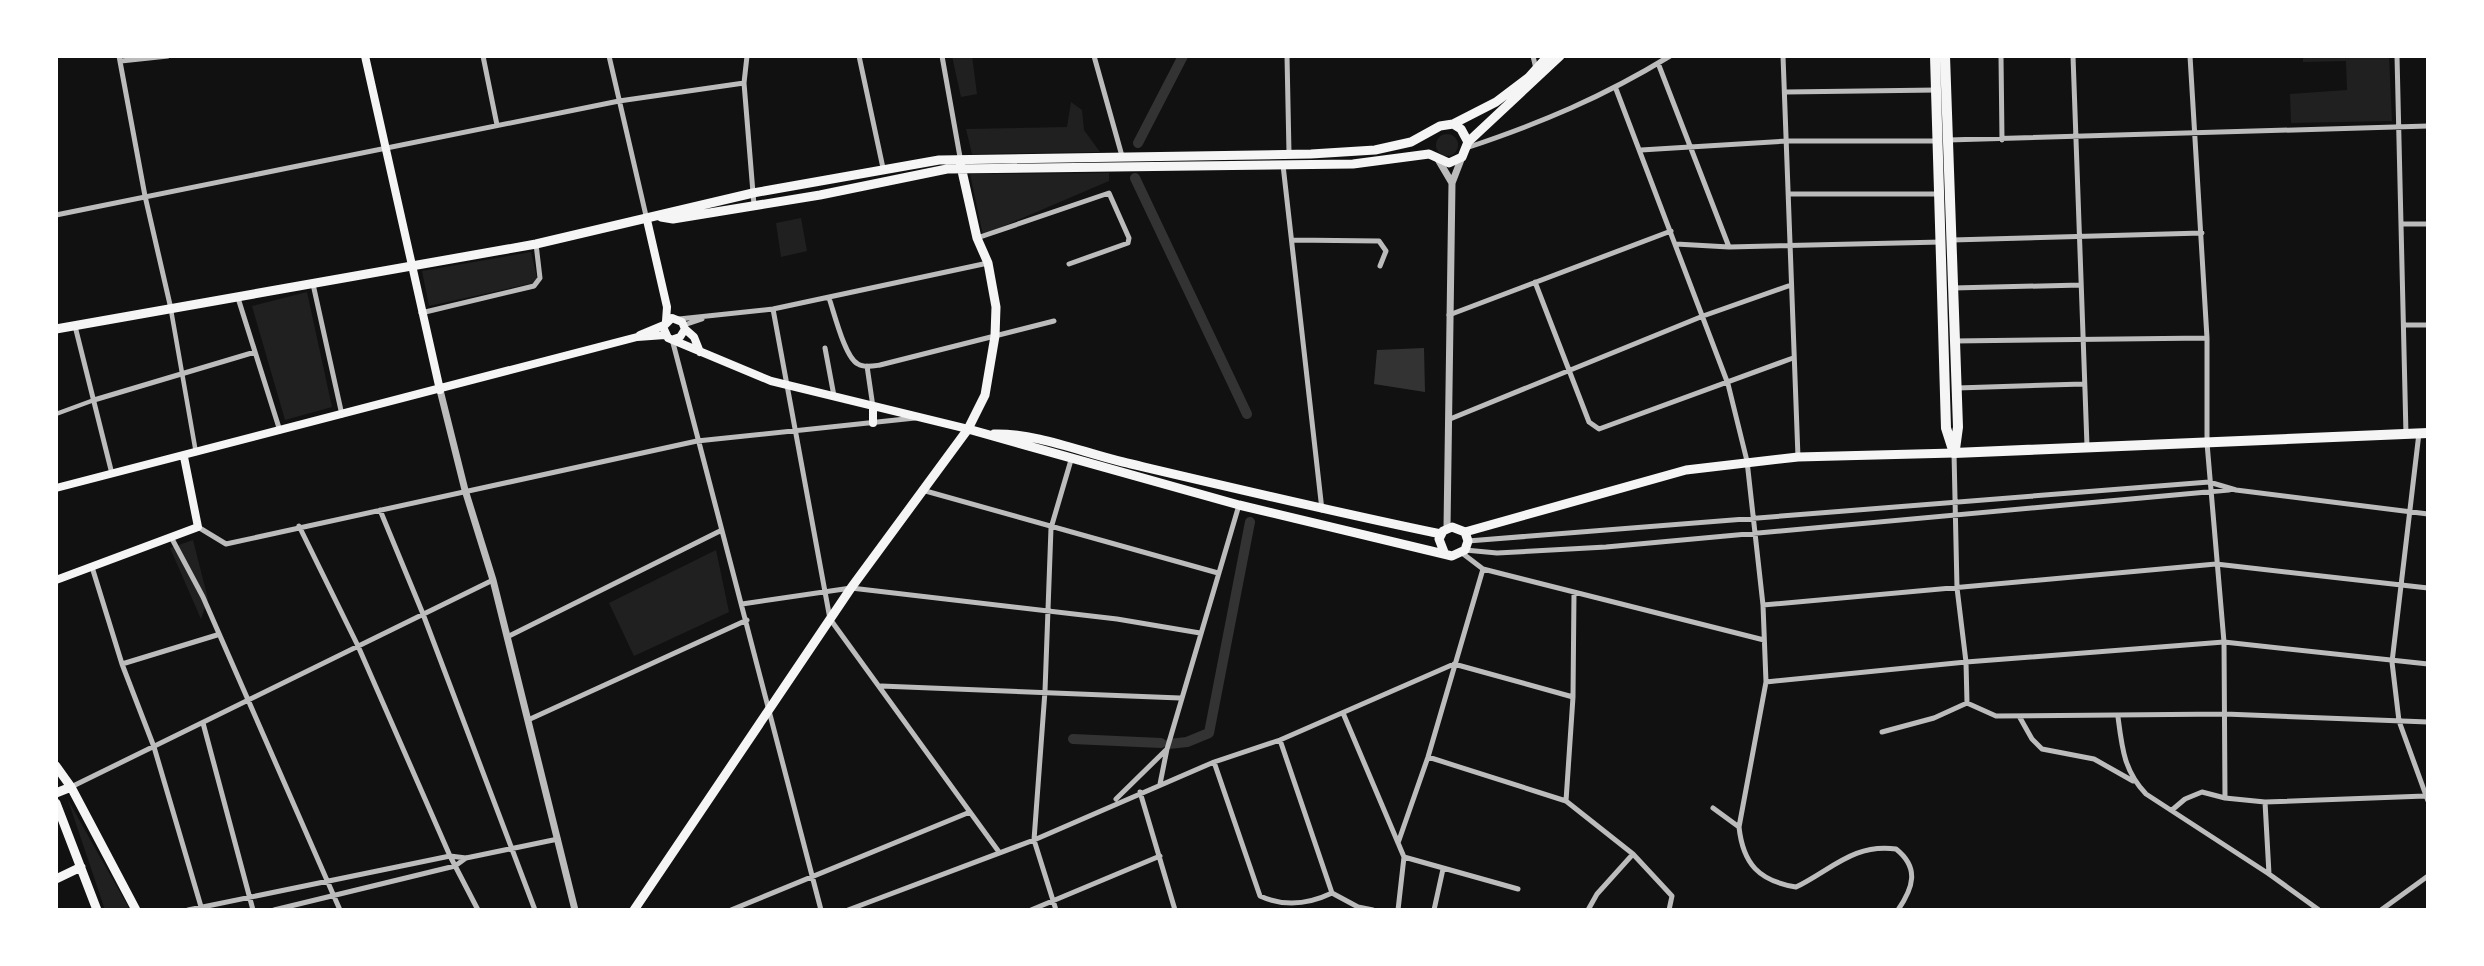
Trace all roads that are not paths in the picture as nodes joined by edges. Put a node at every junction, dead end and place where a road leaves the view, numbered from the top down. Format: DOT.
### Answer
graph roads {
  1 [pos="168,56"];
  2 [pos="365,56"];
  3 [pos="483,56"];
  4 [pos="609,56"];
  5 [pos="747,56"];
  6 [pos="859,56"];
  7 [pos="942,56"];
  8 [pos="1094,56"];
  9 [pos="1287,56"];
  10 [pos="1532,56"];
  11 [pos="1548,56"];
  12 [pos="1560,56"];
  13 [pos="1670,56"];
  14 [pos="1783,56"];
  15 [pos="1935,56"];
  16 [pos="1945,56"];
  17 [pos="2001,56"];
  18 [pos="2073,56"];
  19 [pos="2190,56"];
  20 [pos="2397,56"];
  21 [pos="120,59"];
  22 [pos="1658,63"];
  23 [pos="1536,69"];
  24 [pos="744,83"];
  25 [pos="1616,89"];
  26 [pos="1937,90"];
  27 [pos="1786,92"];
  28 [pos="619,101"];
  29 [pos="1453,124"];
  30 [pos="497,125"];
  31 [pos="2428,126"];
  32 [pos="2400,127"];
  33 [pos="2196,134"];
  34 [pos="2075,135"];
  35 [pos="1426,136"];
  36 [pos="1949,140"];
  37 [pos="2002,140"];
  38 [pos="1787,141"];
  39 [pos="1938,141"];
  40 [pos="1693,147"];
  41 [pos="1465,149"];
  42 [pos="384,150"];
  43 [pos="1641,150"];
  44 [pos="1289,153"];
  45 [pos="1429,154"];
  46 [pos="1122,156"];
  47 [pos="960,157"];
  48 [pos="1439,161"];
  49 [pos="1283,165"];
  50 [pos="883,168"];
  51 [pos="960,168"];
  52 [pos="1452,183"];
  53 [pos="753,193"];
  54 [pos="1789,194"];
  55 [pos="1940,194"];
  56 [pos="145,196"];
  57 [pos="754,205"];
  58 [pos="56,215"];
  59 [pos="661,217"];
  60 [pos="647,220"];
  61 [pos="2404,224"];
  62 [pos="2428,224"];
  63 [pos="1671,231"];
  64 [pos="2202,233"];
  65 [pos="2079,236"];
  66 [pos="978,238"];
  67 [pos="1292,240"];
  68 [pos="1952,240"];
  69 [pos="1940,242"];
  70 [pos="536,244"];
  71 [pos="1676,244"];
  72 [pos="1790,246"];
  73 [pos="1729,247"];
  74 [pos="988,263"];
  75 [pos="410,264"];
  76 [pos="1069,264"];
  77 [pos="1380,266"];
  78 [pos="1535,282"];
  79 [pos="313,284"];
  80 [pos="1791,285"];
  81 [pos="2081,285"];
  82 [pos="1953,288"];
  83 [pos="238,298"];
  84 [pos="829,298"];
  85 [pos="667,307"];
  86 [pos="773,309"];
  87 [pos="171,310"];
  88 [pos="421,313"];
  89 [pos="1449,315"];
  90 [pos="1703,316"];
  91 [pos="1054,321"];
  92 [pos="665,323"];
  93 [pos="681,323"];
  94 [pos="2406,325"];
  95 [pos="2428,325"];
  96 [pos="75,326"];
  97 [pos="56,329"];
  98 [pos="995,336"];
  99 [pos="637,337"];
  100 [pos="670,338"];
  101 [pos="2083,338"];
  102 [pos="2207,338"];
  103 [pos="1949,342"];
  104 [pos="825,348"];
  105 [pos="255,352"];
  106 [pos="700,352"];
  107 [pos="1793,358"];
  108 [pos="867,366"];
  109 [pos="1571,369"];
  110 [pos="182,374"];
  111 [pos="1728,384"];
  112 [pos="2083,384"];
  113 [pos="787,385"];
  114 [pos="1955,388"];
  115 [pos="440,390"];
  116 [pos="834,398"];
  117 [pos="94,400"];
  118 [pos="873,407"];
  119 [pos="56,414"];
  120 [pos="342,415"];
  121 [pos="915,418"];
  122 [pos="1450,419"];
  123 [pos="873,423"];
  124 [pos="795,429"];
  125 [pos="968,429"];
  126 [pos="281,432"];
  127 [pos="2423,433"];
  128 [pos="988,434"];
  129 [pos="2406,435"];
  130 [pos="697,441"];
  131 [pos="2207,443"];
  132 [pos="2087,446"];
  133 [pos="1954,453"];
  134 [pos="197,454"];
  135 [pos="184,457"];
  136 [pos="1798,457"];
  137 [pos="1070,460"];
  138 [pos="1747,461"];
  139 [pos="112,474"];
  140 [pos="2209,482"];
  141 [pos="56,488"];
  142 [pos="465,490"];
  143 [pos="922,490"];
  144 [pos="2236,490"];
  145 [pos="2210,491"];
  146 [pos="1239,505"];
  147 [pos="1955,505"];
  148 [pos="380,510"];
  149 [pos="1322,510"];
  150 [pos="2412,511"];
  151 [pos="2428,514"];
  152 [pos="1754,516"];
  153 [pos="1953,516"];
  154 [pos="299,526"];
  155 [pos="198,527"];
  156 [pos="1051,528"];
  157 [pos="720,531"];
  158 [pos="1444,531"];
  159 [pos="1554,533"];
  160 [pos="1755,534"];
  161 [pos="171,537"];
  162 [pos="1465,544"];
  163 [pos="1555,550"];
  164 [pos="1444,552"];
  165 [pos="2216,564"];
  166 [pos="91,565"];
  167 [pos="1483,569"];
  168 [pos="1218,573"];
  169 [pos="56,580"];
  170 [pos="493,580"];
  171 [pos="2402,585"];
  172 [pos="1957,588"];
  173 [pos="2428,588"];
  174 [pos="851,589"];
  175 [pos="823,591"];
  176 [pos="1574,593"];
  177 [pos="742,604"];
  178 [pos="1763,605"];
  179 [pos="1047,611"];
  180 [pos="423,614"];
  181 [pos="830,619"];
  182 [pos="747,620"];
  183 [pos="1200,633"];
  184 [pos="217,635"];
  185 [pos="507,637"];
  186 [pos="1764,639"];
  187 [pos="2224,642"];
  188 [pos="358,646"];
  189 [pos="1966,662"];
  190 [pos="2392,662"];
  191 [pos="122,664"];
  192 [pos="1454,664"];
  193 [pos="2428,664"];
  194 [pos="1766,682"];
  195 [pos="881,686"];
  196 [pos="1045,691"];
  197 [pos="1573,697"];
  198 [pos="1180,698"];
  199 [pos="246,701"];
  200 [pos="1967,703"];
  201 [pos="770,707"];
  202 [pos="1343,713"];
  203 [pos="2225,714"];
  204 [pos="2019,716"];
  205 [pos="2118,717"];
  206 [pos="528,720"];
  207 [pos="2399,721"];
  208 [pos="2428,722"];
  209 [pos="203,723"];
  210 [pos="1882,732"];
  211 [pos="1280,740"];
  212 [pos="155,747"];
  213 [pos="1167,749"];
  214 [pos="1428,757"];
  215 [pos="1214,762"];
  216 [pos="56,766"];
  217 [pos="2133,781"];
  218 [pos="1160,784"];
  219 [pos="71,787"];
  220 [pos="1140,792"];
  221 [pos="56,793"];
  222 [pos="2225,798"];
  223 [pos="2427,799"];
  224 [pos="1566,801"];
  225 [pos="2265,802"];
  226 [pos="56,803"];
  227 [pos="1112,803"];
  228 [pos="1713,807"];
  229 [pos="2172,810"];
  230 [pos="970,812"];
  231 [pos="1739,827"];
  232 [pos="558,839"];
  233 [pos="1034,840"];
  234 [pos="1398,843"];
  235 [pos="510,849"];
  236 [pos="999,852"];
  237 [pos="1633,854"];
  238 [pos="450,856"];
  239 [pos="1160,856"];
  240 [pos="1404,857"];
  241 [pos="466,858"];
  242 [pos="455,866"];
  243 [pos="81,867"];
  244 [pos="1443,869"];
  245 [pos="2269,874"];
  246 [pos="2428,876"];
  247 [pos="813,877"];
  248 [pos="56,879"];
  249 [pos="327,882"];
  250 [pos="1518,889"];
  251 [pos="1332,892"];
  252 [pos="334,897"];
  253 [pos="250,898"];
  254 [pos="1052,900"];
  255 [pos="201,909"];
  256 [pos="97,910"];
  257 [pos="136,910"];
  258 [pos="188,910"];
  259 [pos="253,910"];
  260 [pos="274,910"];
  261 [pos="340,910"];
  262 [pos="478,910"];
  263 [pos="534,910"];
  264 [pos="575,910"];
  265 [pos="634,910"];
  266 [pos="731,910"];
  267 [pos="821,910"];
  268 [pos="848,910"];
  269 [pos="1031,910"];
  270 [pos="1056,910"];
  271 [pos="1175,910"];
  272 [pos="1373,910"];
  273 [pos="1398,910"];
  274 [pos="1434,910"];
  275 [pos="1588,910"];
  276 [pos="1669,910"];
  277 [pos="1898,910"];
  278 [pos="2319,910"];
  279 [pos="2381,910"];
  1 -- 21 [label="street"];
  2 -- 42 [label="main road"];
  3 -- 30 [label="street"];
  4 -- 28 [label="street"];
  5 -- 24 [label="street"];
  6 -- 50 [label="street"];
  7 -- 47 [label="street"];
  8 -- 46 [label="street"];
  9 -- 44 [label="street"];
  10 -- 23 [label="street"];
  11 -- 23 [label="main road"];
  12 -- 41 [label="main road"];
  13 -- 22 [label="street"];
  14 -- 27 [label="street"];
  15 -- 26 [label="highway"];
  16 -- 36 [label="highway"];
  17 -- 37 [label="street"];
  18 -- 34 [label="street"];
  19 -- 33 [label="street"];
  20 -- 32 [label="street"];
  21 -- 56 [label="street"];
  22 -- 25 [label="street"];
  22 -- 40 [label="street"];
  23 -- 29 [label="main road"];
  24 -- 28 [label="street"];
  24 -- 53 [label="street"];
  25 -- 41 [label="street"];
  25 -- 43 [label="street"];
  26 -- 27 [label="street"];
  26 -- 39 [label="highway"];
  27 -- 38 [label="street"];
  28 -- 30 [label="street"];
  28 -- 60 [label="street"];
  29 -- 35 [label="main road"];
  29 -- 41 [label="main road"];
  30 -- 42 [label="street"];
  31 -- 32 [label="street"];
  32 -- 33 [label="street"];
  32 -- 61 [label="street"];
  33 -- 34 [label="street"];
  33 -- 64 [label="street"];
  34 -- 37 [label="street"];
  34 -- 65 [label="street"];
  35 -- 44 [label="main road"];
  35 -- 45 [label="main road"];
  36 -- 37 [label="street"];
  36 -- 39 [label="street"];
  36 -- 68 [label="highway"];
  38 -- 39 [label="street"];
  38 -- 40 [label="street"];
  38 -- 54 [label="street"];
  39 -- 55 [label="highway"];
  40 -- 43 [label="street"];
  40 -- 73 [label="street"];
  41 -- 48 [label="main road"];
  41 -- 52 [label="street"];
  42 -- 56 [label="street"];
  42 -- 75 [label="main road"];
  43 -- 63 [label="street"];
  44 -- 46 [label="main road"];
  45 -- 48 [label="main road"];
  45 -- 49 [label="main road"];
  46 -- 47 [label="main road"];
  47 -- 50 [label="main road"];
  47 -- 51 [label="main road"];
  48 -- 52 [label="street"];
  49 -- 51 [label="main road"];
  49 -- 67 [label="street"];
  50 -- 53 [label="main road"];
  51 -- 57 [label="main road"];
  51 -- 66 [label="main road"];
  52 -- 89 [label="street"];
  53 -- 57 [label="street"];
  53 -- 59 [label="main road"];
  54 -- 55 [label="street"];
  54 -- 72 [label="street"];
  55 -- 69 [label="highway"];
  56 -- 58 [label="street"];
  56 -- 87 [label="street"];
  57 -- 59 [label="main road"];
  59 -- 60 [label="main road"];
  60 -- 70 [label="main road"];
  60 -- 85 [label="main road"];
  61 -- 62 [label="street"];
  61 -- 94 [label="street"];
  63 -- 71 [label="street"];
  63 -- 78 [label="street"];
  64 -- 65 [label="street"];
  64 -- 102 [label="street"];
  65 -- 68 [label="street"];
  65 -- 81 [label="street"];
  66 -- 74 [label="main road"];
  66 -- 76 [label="street"];
  67 -- 77 [label="street"];
  67 -- 149 [label="street"];
  68 -- 69 [label="street"];
  68 -- 82 [label="highway"];
  69 -- 72 [label="street"];
  69 -- 103 [label="highway"];
  70 -- 75 [label="main road"];
  70 -- 88 [label="street"];
  71 -- 73 [label="street"];
  71 -- 90 [label="street"];
  72 -- 73 [label="street"];
  72 -- 80 [label="street"];
  74 -- 84 [label="street"];
  74 -- 98 [label="main road"];
  75 -- 79 [label="main road"];
  75 -- 88 [label="main road"];
  78 -- 89 [label="street"];
  78 -- 109 [label="street"];
  79 -- 83 [label="main road"];
  79 -- 120 [label="street"];
  80 -- 90 [label="street"];
  80 -- 107 [label="street"];
  81 -- 82 [label="street"];
  81 -- 101 [label="street"];
  82 -- 103 [label="highway"];
  83 -- 87 [label="main road"];
  83 -- 105 [label="street"];
  84 -- 86 [label="street"];
  84 -- 108 [label="street"];
  85 -- 92 [label="main road"];
  85 -- 93 [label="main road"];
  86 -- 93 [label="street"];
  86 -- 113 [label="street"];
  87 -- 96 [label="main road"];
  87 -- 110 [label="street"];
  88 -- 115 [label="main road"];
  89 -- 122 [label="street"];
  90 -- 109 [label="street"];
  90 -- 111 [label="street"];
  91 -- 98 [label="street"];
  92 -- 93 [label="main road"];
  92 -- 99 [label="main road"];
  92 -- 100 [label="main road"];
  93 -- 100 [label="main road"];
  93 -- 106 [label="main road"];
  94 -- 95 [label="street"];
  94 -- 129 [label="street"];
  96 -- 97 [label="main road"];
  96 -- 117 [label="street"];
  98 -- 108 [label="street"];
  98 -- 125 [label="main road"];
  99 -- 100 [label="main road"];
  99 -- 115 [label="main road"];
  100 -- 106 [label="main road"];
  100 -- 130 [label="street"];
  101 -- 102 [label="street"];
  101 -- 103 [label="street"];
  101 -- 112 [label="street"];
  102 -- 131 [label="street"];
  103 -- 114 [label="highway"];
  103 -- 133 [label="highway"];
  104 -- 116 [label="street"];
  105 -- 110 [label="street"];
  105 -- 126 [label="street"];
  106 -- 113 [label="main road"];
  107 -- 111 [label="street"];
  107 -- 136 [label="street"];
  108 -- 118 [label="street"];
  109 -- 111 [label="street"];
  109 -- 122 [label="street"];
  110 -- 117 [label="street"];
  110 -- 134 [label="street"];
  111 -- 138 [label="street"];
  112 -- 114 [label="street"];
  112 -- 132 [label="street"];
  113 -- 116 [label="main road"];
  113 -- 124 [label="street"];
  114 -- 133 [label="highway"];
  115 -- 120 [label="main road"];
  115 -- 142 [label="street"];
  116 -- 118 [label="main road"];
  117 -- 119 [label="street"];
  117 -- 139 [label="street"];
  118 -- 121 [label="main road"];
  118 -- 123 [label="main road"];
  120 -- 126 [label="main road"];
  121 -- 123 [label="street"];
  121 -- 125 [label="main road"];
  122 -- 158 [label="street"];
  123 -- 124 [label="street"];
  124 -- 130 [label="street"];
  124 -- 175 [label="street"];
  125 -- 128 [label="main road"];
  125 -- 143 [label="main road"];
  126 -- 134 [label="main road"];
  127 -- 129 [label="highway"];
  127 -- 150 [label="street"];
  128 -- 137 [label="main road"];
  128 -- 149 [label="main road"];
  129 -- 131 [label="highway"];
  130 -- 142 [label="street"];
  130 -- 157 [label="street"];
  131 -- 132 [label="highway"];
  131 -- 140 [label="street"];
  132 -- 133 [label="highway"];
  133 -- 136 [label="main road"];
  133 -- 147 [label="street"];
  134 -- 135 [label="main road"];
  135 -- 139 [label="main road"];
  135 -- 155 [label="main road"];
  136 -- 138 [label="main road"];
  137 -- 146 [label="main road"];
  137 -- 156 [label="street"];
  138 -- 152 [label="street"];
  138 -- 162 [label="main road"];
  139 -- 141 [label="main road"];
  140 -- 144 [label="street"];
  140 -- 145 [label="street"];
  140 -- 147 [label="street"];
  142 -- 148 [label="street"];
  142 -- 170 [label="street"];
  143 -- 156 [label="street"];
  143 -- 174 [label="main road"];
  144 -- 145 [label="street"];
  144 -- 150 [label="street"];
  145 -- 153 [label="street"];
  145 -- 165 [label="street"];
  146 -- 164 [label="main road"];
  146 -- 168 [label="street"];
  147 -- 152 [label="street"];
  147 -- 153 [label="street"];
  148 -- 154 [label="street"];
  148 -- 180 [label="street"];
  149 -- 158 [label="main road"];
  150 -- 151 [label="street"];
  150 -- 171 [label="street"];
  152 -- 159 [label="street"];
  152 -- 160 [label="street"];
  153 -- 160 [label="street"];
  153 -- 172 [label="street"];
  154 -- 155 [label="street"];
  154 -- 188 [label="street"];
  155 -- 161 [label="main road"];
  156 -- 168 [label="street"];
  156 -- 179 [label="street"];
  157 -- 177 [label="street"];
  157 -- 185 [label="street"];
  158 -- 162 [label="main road"];
  158 -- 164 [label="main road"];
  159 -- 162 [label="street"];
  159 -- 163 [label="street"];
  160 -- 163 [label="street"];
  160 -- 178 [label="street"];
  161 -- 166 [label="main road"];
  161 -- 184 [label="street"];
  162 -- 163 [label="street"];
  162 -- 164 [label="main road"];
  162 -- 167 [label="street"];
  165 -- 171 [label="street"];
  165 -- 172 [label="street"];
  165 -- 187 [label="street"];
  166 -- 169 [label="main road"];
  166 -- 191 [label="street"];
  167 -- 176 [label="street"];
  167 -- 192 [label="street"];
  168 -- 183 [label="street"];
  170 -- 180 [label="street"];
  170 -- 185 [label="street"];
  171 -- 173 [label="street"];
  171 -- 190 [label="street"];
  172 -- 178 [label="street"];
  172 -- 189 [label="street"];
  174 -- 175 [label="street"];
  174 -- 179 [label="street"];
  174 -- 181 [label="main road"];
  175 -- 177 [label="street"];
  175 -- 181 [label="street"];
  176 -- 186 [label="street"];
  176 -- 197 [label="street"];
  177 -- 182 [label="street"];
  178 -- 186 [label="street"];
  179 -- 183 [label="street"];
  179 -- 196 [label="street"];
  180 -- 188 [label="street"];
  180 -- 235 [label="street"];
  181 -- 195 [label="street"];
  181 -- 201 [label="main road"];
  182 -- 201 [label="street"];
  182 -- 206 [label="street"];
  183 -- 198 [label="street"];
  184 -- 191 [label="street"];
  184 -- 199 [label="street"];
  185 -- 206 [label="street"];
  186 -- 194 [label="street"];
  187 -- 189 [label="street"];
  187 -- 190 [label="street"];
  187 -- 203 [label="street"];
  188 -- 199 [label="street"];
  188 -- 238 [label="street"];
  189 -- 194 [label="street"];
  189 -- 200 [label="street"];
  190 -- 193 [label="street"];
  190 -- 207 [label="street"];
  191 -- 212 [label="street"];
  192 -- 197 [label="street"];
  192 -- 202 [label="street"];
  192 -- 214 [label="street"];
  194 -- 231 [label="street"];
  195 -- 196 [label="street"];
  195 -- 230 [label="street"];
  196 -- 198 [label="street"];
  196 -- 233 [label="street"];
  197 -- 224 [label="street"];
  198 -- 213 [label="street"];
  199 -- 209 [label="street"];
  199 -- 249 [label="street"];
  200 -- 204 [label="street"];
  200 -- 210 [label="street"];
  201 -- 247 [label="street"];
  201 -- 265 [label="main road"];
  202 -- 211 [label="street"];
  202 -- 234 [label="street"];
  203 -- 205 [label="street"];
  203 -- 207 [label="street"];
  203 -- 222 [label="street"];
  204 -- 205 [label="street"];
  204 -- 217 [label="street"];
  205 -- 217 [label="street"];
  206 -- 232 [label="street"];
  207 -- 208 [label="street"];
  207 -- 223 [label="street"];
  209 -- 212 [label="street"];
  209 -- 253 [label="street"];
  211 -- 215 [label="street"];
  211 -- 251 [label="street"];
  212 -- 219 [label="street"];
  212 -- 255 [label="street"];
  213 -- 218 [label="street"];
  213 -- 227 [label="street"];
  214 -- 224 [label="street"];
  214 -- 234 [label="street"];
  215 -- 218 [label="street"];
  215 -- 251 [label="street"];
  216 -- 219 [label="main road"];
  217 -- 229 [label="street"];
  218 -- 220 [label="street"];
  219 -- 221 [label="main road"];
  219 -- 257 [label="main road"];
  220 -- 227 [label="street"];
  220 -- 239 [label="street"];
  222 -- 225 [label="street"];
  222 -- 229 [label="street"];
  223 -- 225 [label="street"];
  224 -- 237 [label="street"];
  225 -- 245 [label="street"];
  226 -- 243 [label="main road"];
  227 -- 233 [label="street"];
  228 -- 231 [label="street"];
  229 -- 245 [label="street"];
  230 -- 236 [label="street"];
  230 -- 247 [label="street"];
  231 -- 277 [label="street"];
  232 -- 235 [label="street"];
  232 -- 264 [label="street"];
  233 -- 236 [label="street"];
  233 -- 254 [label="street"];
  234 -- 240 [label="street"];
  235 -- 241 [label="street"];
  235 -- 263 [label="street"];
  236 -- 268 [label="street"];
  237 -- 275 [label="street"];
  237 -- 276 [label="street"];
  238 -- 241 [label="street"];
  238 -- 242 [label="street"];
  238 -- 249 [label="street"];
  239 -- 254 [label="street"];
  239 -- 271 [label="street"];
  240 -- 244 [label="street"];
  240 -- 273 [label="street"];
  241 -- 242 [label="street"];
  242 -- 252 [label="street"];
  242 -- 262 [label="street"];
  243 -- 248 [label="main road"];
  243 -- 256 [label="main road"];
  244 -- 250 [label="street"];
  244 -- 274 [label="street"];
  245 -- 278 [label="street"];
  246 -- 279 [label="street"];
  247 -- 266 [label="street"];
  247 -- 267 [label="street"];
  249 -- 252 [label="street"];
  249 -- 253 [label="street"];
  251 -- 272 [label="street"];
  252 -- 260 [label="street"];
  252 -- 261 [label="street"];
  253 -- 255 [label="street"];
  253 -- 259 [label="street"];
  254 -- 269 [label="street"];
  254 -- 270 [label="street"];
  255 -- 258 [label="street"];
}
